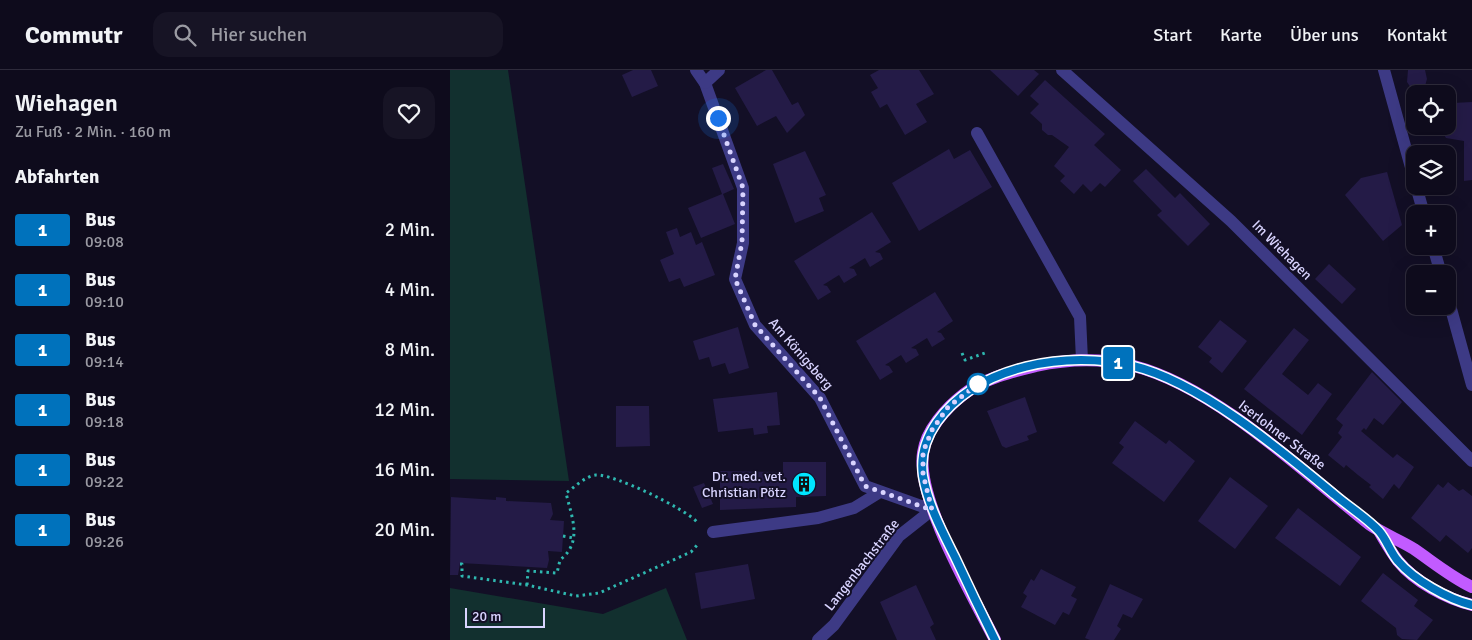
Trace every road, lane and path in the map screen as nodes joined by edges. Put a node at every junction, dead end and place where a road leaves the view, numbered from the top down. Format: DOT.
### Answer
graph roads {
  1 [pos="696,70"];
  2 [pos="719,70"];
  3 [pos="1062,70"];
  4 [pos="1384,70"];
  5 [pos="705,83"];
  6 [pos="977,133"];
  7 [pos="1406,149"];
  8 [pos="1453,315"];
  9 [pos="962,353"];
  10 [pos="985,353"];
  11 [pos="1082,360"];
  12 [pos="1472,385"];
  13 [pos="1472,461"];
  14 [pos="880,492"];
  15 [pos="932,510"];
  16 [pos="700,525"];
  17 [pos="1379,531"];
  18 [pos="708,535"];
  19 [pos="563,536"];
  20 [pos="574,538"];
  21 [pos="460,564"];
  22 [pos="527,585"];
  23 [pos="1472,587"];
  24 [pos="1472,605"];
  25 [pos="818,640"];
  26 [pos="995,640"];
  1 -- 5 [label="street, Am Königsberg"];
  2 -- 5 [label="street"];
  3 -- 13 [label="street, Im Wiehagen"];
  4 -- 7 [label="street"];
  5 -- 14 [label="street, Am Königsberg"];
  6 -- 11 [label="street"];
  8 -- 12 [label="street"];
  9 -- 10 [label="path"];
  11 -- 15 [label="main road, Iserlohner Straße"];
  11 -- 17 [label="main road, Iserlohner Straße"];
  14 -- 15 [label="street, Am Königsberg"];
  14 -- 18 [label="street"];
  15 -- 25 [label="street, Langenbachstraße"];
  15 -- 26 [label="main road, Iserlohner Straße"];
  16 -- 20 [label="path"];
  17 -- 23 [label="main road, Iserlohner Straße"];
  17 -- 24 [label="main road, Iserlohner Straße"];
  18 -- 22 [label="path"];
  19 -- 20 [label="path"];
  20 -- 22 [label="path"];
  21 -- 22 [label="path"];
}
